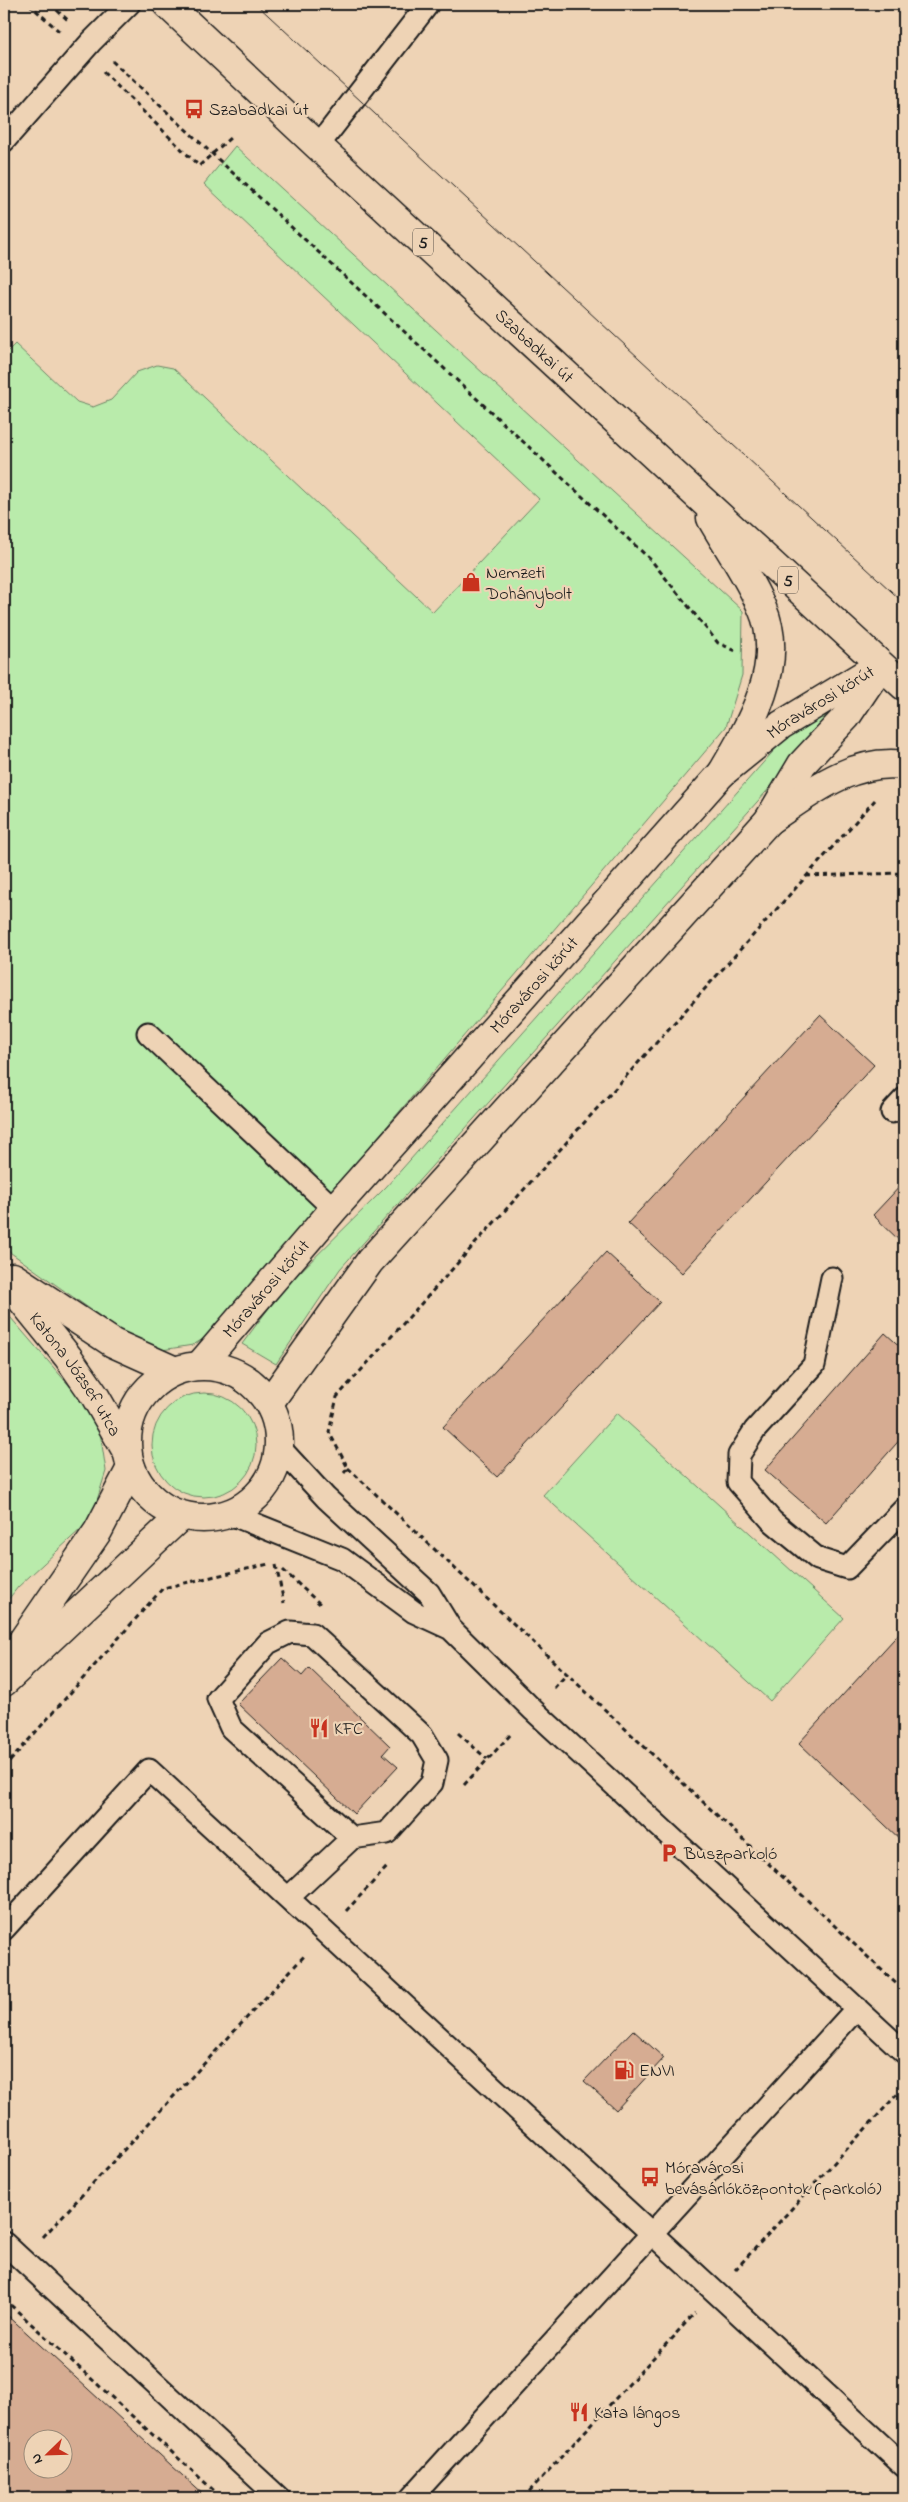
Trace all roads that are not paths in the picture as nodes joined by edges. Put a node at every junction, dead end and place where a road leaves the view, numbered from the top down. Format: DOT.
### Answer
graph roads {
  1 [pos="129,4"];
  2 [pos="167,4"];
  3 [pos="428,4"];
  4 [pos="4,141"];
  5 [pos="318,146"];
  6 [pos="697,493"];
  7 [pos="880,665"];
  8 [pos="904,686"];
  9 [pos="904,766"];
  10 [pos="722,773"];
  11 [pos="768,821"];
  12 [pos="148,1033"];
  13 [pos="334,1209"];
  14 [pos="4,1271"];
  15 [pos="4,1278"];
  16 [pos="832,1278"];
  17 [pos="200,1364"];
  18 [pos="173,1370"];
  19 [pos="269,1402"];
  20 [pos="280,1448"];
  21 [pos="129,1459"];
  22 [pos="904,1509"];
  23 [pos="230,1514"];
  24 [pos="181,1516"];
  25 [pos="451,1628"];
  26 [pos="4,1669"];
  27 [pos="4,1682"];
  28 [pos="352,1838"];
  29 [pos="288,1898"];
  30 [pos="4,1929"];
  31 [pos="857,2008"];
  32 [pos="904,2052"];
  33 [pos="653,2234"];
  34 [pos="4,2243"];
  35 [pos="904,2466"];
  36 [pos="279,2498"];
  37 [pos="411,2498"];
  1 -- 4 [label="lane"];
  2 -- 5 [label="main road, Szabadkai út / 5"];
  3 -- 5 [label="lane"];
  5 -- 6 [label="main road, Szabadkai út / 5"];
  6 -- 7 [label="main road, Szabadkai út / 5"];
  6 -- 10 [label="main road"];
  7 -- 8 [label="main road, Szabadkai út / 5"];
  7 -- 10 [label="main road, Móravárosi körút"];
  7 -- 11 [label="main road, Móravárosi körút"];
  9 -- 11 [label="main road"];
  10 -- 13 [label="main road, Móravárosi körút"];
  11 -- 19 [label="main road, Móravárosi körút"];
  12 -- 13 [label="lane"];
  13 -- 17 [label="main road, Móravárosi körút"];
  14 -- 18 [label="main road, Katona József utca"];
  15 -- 21 [label="main road, Katona József utca"];
  16 -- 22 [label="lane"];
  17 -- 18 [label="main road"];
  17 -- 19 [label="main road"];
  18 -- 21 [label="main road"];
  19 -- 20 [label="main road"];
  20 -- 23 [label="main road"];
  20 -- 25 [label="lane"];
  21 -- 24 [label="main road"];
  21 -- 26 [label="main road"];
  23 -- 24 [label="main road"];
  23 -- 25 [label="lane"];
  24 -- 27 [label="main road"];
  25 -- 31 [label="lane"];
  28 -- 28 [label="lane"];
  28 -- 29 [label="lane"];
  29 -- 30 [label="lane"];
  29 -- 33 [label="lane"];
  31 -- 32 [label="lane"];
  31 -- 33 [label="lane"];
  33 -- 35 [label="lane"];
  33 -- 37 [label="lane"];
  34 -- 36 [label="lane"];
}
